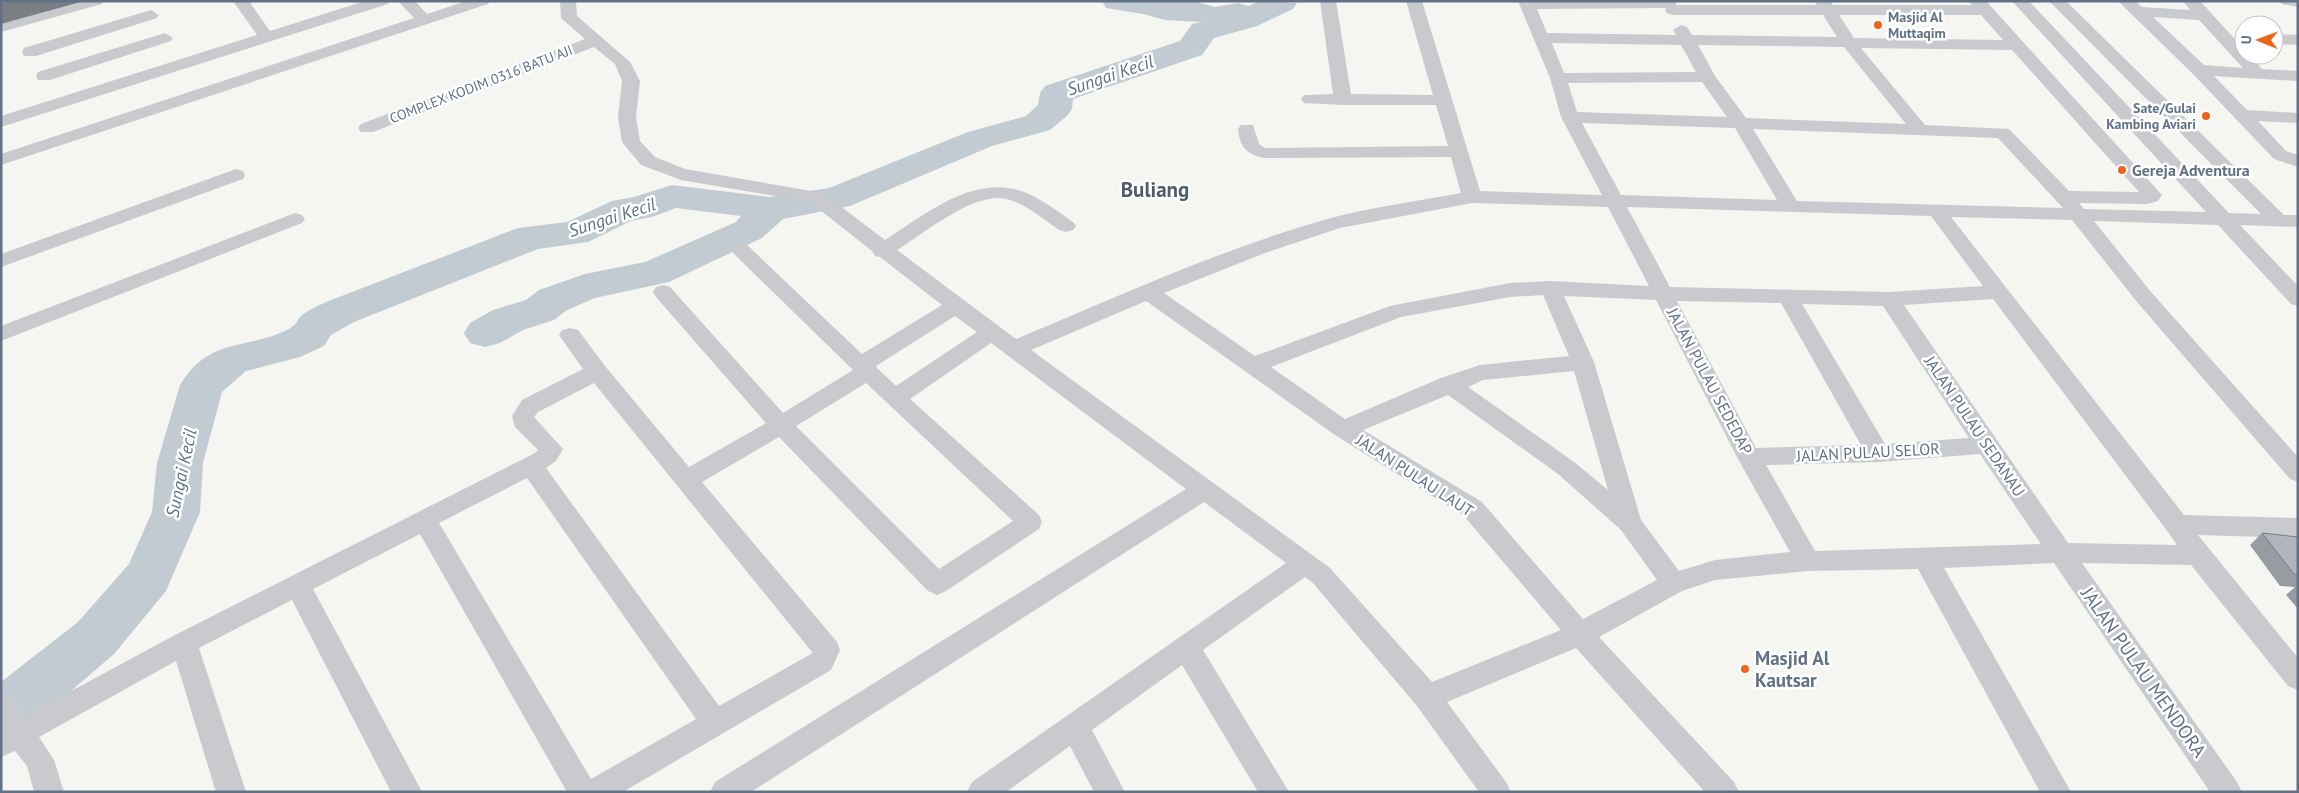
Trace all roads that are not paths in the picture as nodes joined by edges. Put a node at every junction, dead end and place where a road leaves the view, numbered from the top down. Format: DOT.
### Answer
graph roads {
  1 [pos="96,1"];
  2 [pos="241,1"];
  3 [pos="322,1"];
  4 [pos="382,1"];
  5 [pos="406,1"];
  6 [pos="482,1"];
  7 [pos="568,1"];
  8 [pos="1328,1"];
  9 [pos="1414,1"];
  10 [pos="2020,1"];
  11 [pos="2057,1"];
  12 [pos="2191,1"];
  13 [pos="2288,1"];
  14 [pos="1527,2"];
  15 [pos="2298,2"];
  16 [pos="1670,4"];
  17 [pos="1825,5"];
  18 [pos="1981,6"];
  19 [pos="2132,7"];
  20 [pos="147,8"];
  21 [pos="2201,15"];
  22 [pos="334,16"];
  23 [pos="424,20"];
  24 [pos="7,25"];
  25 [pos="2224,37"];
  26 [pos="165,38"];
  27 [pos="267,38"];
  28 [pos="1541,38"];
  29 [pos="2234,38"];
  30 [pos="2284,39"];
  31 [pos="1685,40"];
  32 [pos="2298,40"];
  33 [pos="595,41"];
  34 [pos="1849,43"];
  35 [pos="2017,45"];
  36 [pos="30,52"];
  37 [pos="182,65"];
  38 [pos="2199,70"];
  39 [pos="2257,74"];
  40 [pos="44,76"];
  41 [pos="2298,76"];
  42 [pos="1707,77"];
  43 [pos="1558,78"];
  44 [pos="211,89"];
  45 [pos="1310,99"];
  46 [pos="1343,100"];
  47 [pos="1444,100"];
  48 [pos="51,106"];
  49 [pos="2244,115"];
  50 [pos="1570,117"];
  51 [pos="2298,118"];
  52 [pos="1,122"];
  53 [pos="1741,124"];
  54 [pos="367,128"];
  55 [pos="1247,129"];
  56 [pos="1921,131"];
  57 [pos="1458,151"];
  58 [pos="1,160"];
  59 [pos="2298,162"];
  60 [pos="236,175"];
  61 [pos="1472,197"];
  62 [pos="1614,201"];
  63 [pos="2070,205"];
  64 [pos="1790,207"];
  65 [pos="1936,210"];
  66 [pos="2220,218"];
  67 [pos="295,220"];
  68 [pos="2278,220"];
  69 [pos="2298,222"];
  70 [pos="1066,226"];
  71 [pos="738,247"];
  72 [pos="882,251"];
  73 [pos="1,261"];
  74 [pos="1550,288"];
  75 [pos="663,292"];
  76 [pos="1148,292"];
  77 [pos="1998,292"];
  78 [pos="1665,294"];
  79 [pos="1788,297"];
  80 [pos="1889,299"];
  81 [pos="2298,299"];
  82 [pos="956,306"];
  83 [pos="992,332"];
  84 [pos="1,334"];
  85 [pos="570,334"];
  86 [pos="1014,349"];
  87 [pos="1582,362"];
  88 [pos="1252,366"];
  89 [pos="864,368"];
  90 [pos="597,372"];
  91 [pos="1449,384"];
  92 [pos="895,398"];
  93 [pos="781,425"];
  94 [pos="1343,429"];
  95 [pos="1986,445"];
  96 [pos="1878,453"];
  97 [pos="1750,457"];
  98 [pos="530,464"];
  99 [pos="2298,473"];
  100 [pos="687,479"];
  101 [pos="1205,489"];
  102 [pos="424,519"];
  103 [pos="1630,524"];
  104 [pos="2178,525"];
  105 [pos="2298,528"];
  106 [pos="2061,552"];
  107 [pos="2198,555"];
  108 [pos="1925,559"];
  109 [pos="1808,561"];
  110 [pos="1305,563"];
  111 [pos="297,584"];
  112 [pos="1674,584"];
  113 [pos="1580,634"];
  114 [pos="184,643"];
  115 [pos="1186,647"];
  116 [pos="2298,678"];
  117 [pos="1427,697"];
  118 [pos="714,722"];
  119 [pos="1076,726"];
  120 [pos="8,727"];
  121 [pos="49,792"];
  122 [pos="231,792"];
  123 [pos="407,792"];
  124 [pos="584,792"];
  125 [pos="596,792"];
  126 [pos="725,792"];
  127 [pos="982,792"];
  128 [pos="1110,792"];
  129 [pos="1274,792"];
  130 [pos="1496,792"];
  131 [pos="1724,792"];
  132 [pos="2056,792"];
  133 [pos="2227,792"];
  1 -- 24 [label="street"];
  2 -- 27 [label="street"];
  3 -- 22 [label="street"];
  4 -- 22 [label="street"];
  5 -- 23 [label="street"];
  6 -- 23 [label="street"];
  7 -- 33 [label="street"];
  8 -- 46 [label="street"];
  9 -- 47 [label="street"];
  10 -- 66 [label="street"];
  11 -- 68 [label="street"];
  12 -- 21 [label="street"];
  13 -- 15 [label="street"];
  14 -- 16 [label="street"];
  14 -- 28 [label="street, JALAN PULAU SEDEDAP"];
  16 -- 17 [label="street"];
  16 -- 31 [label="street"];
  17 -- 18 [label="street"];
  17 -- 34 [label="street"];
  18 -- 35 [label="street"];
  19 -- 21 [label="street"];
  19 -- 38 [label="street"];
  20 -- 26 [label="street"];
  20 -- 36 [label="street"];
  21 -- 25 [label="street"];
  22 -- 27 [label="street"];
  23 -- 44 [label="street"];
  24 -- 36 [label="street"];
  25 -- 29 [label="street"];
  25 -- 39 [label="street"];
  26 -- 37 [label="street"];
  26 -- 40 [label="street"];
  27 -- 37 [label="street"];
  28 -- 31 [label="street"];
  28 -- 43 [label="street, JALAN PULAU SEDEDAP"];
  30 -- 32 [label="street"];
  31 -- 34 [label="street"];
  31 -- 42 [label="street"];
  33 -- 54 [label="street, COMPLEX KODIM 0316 BATU AJI"];
  33 -- 72 [label="street"];
  34 -- 35 [label="street"];
  34 -- 56 [label="street"];
  35 -- 63 [label="street"];
  36 -- 40 [label="street"];
  37 -- 44 [label="street"];
  37 -- 48 [label="street"];
  38 -- 39 [label="street"];
  38 -- 49 [label="street"];
  39 -- 41 [label="street"];
  40 -- 48 [label="street"];
  42 -- 43 [label="street"];
  42 -- 53 [label="street"];
  43 -- 50 [label="street, JALAN PULAU SEDEDAP"];
  44 -- 58 [label="street"];
  45 -- 46 [label="street"];
  46 -- 47 [label="street"];
  47 -- 57 [label="street"];
  48 -- 52 [label="street"];
  49 -- 51 [label="street"];
  49 -- 59 [label="street"];
  50 -- 53 [label="street"];
  50 -- 62 [label="street, JALAN PULAU SEDEDAP"];
  53 -- 56 [label="street"];
  53 -- 64 [label="street"];
  55 -- 57 [label="street"];
  56 -- 63 [label="street"];
  57 -- 61 [label="street"];
  60 -- 73 [label="street"];
  61 -- 62 [label="street"];
  61 -- 76 [label="street"];
  62 -- 64 [label="street"];
  62 -- 78 [label="street, JALAN PULAU SEDEDAP"];
  63 -- 65 [label="street"];
  63 -- 66 [label="street"];
  63 -- 99 [label="street"];
  64 -- 65 [label="street"];
  65 -- 77 [label="street"];
  66 -- 68 [label="street"];
  66 -- 81 [label="street"];
  67 -- 84 [label="street"];
  68 -- 69 [label="street"];
  70 -- 72 [label="street"];
  71 -- 89 [label="street"];
  72 -- 82 [label="street"];
  74 -- 78 [label="street"];
  74 -- 87 [label="street"];
  74 -- 88 [label="street"];
  75 -- 93 [label="street"];
  76 -- 86 [label="street"];
  76 -- 88 [label="street, JALAN PULAU LAUT"];
  77 -- 80 [label="street"];
  77 -- 104 [label="street"];
  78 -- 79 [label="street"];
  78 -- 97 [label="street, JALAN PULAU SEDEDAP"];
  79 -- 80 [label="street"];
  79 -- 96 [label="street"];
  80 -- 95 [label="street, JALAN PULAU SEDANAU"];
  82 -- 83 [label="street"];
  82 -- 89 [label="street"];
  83 -- 86 [label="street"];
  83 -- 92 [label="street"];
  85 -- 90 [label="street"];
  86 -- 101 [label="street"];
  87 -- 91 [label="street"];
  87 -- 103 [label="street"];
  88 -- 94 [label="street, JALAN PULAU LAUT"];
  89 -- 92 [label="street"];
  89 -- 93 [label="street"];
  90 -- 98 [label="street"];
  90 -- 100 [label="street"];
  91 -- 94 [label="street"];
  91 -- 103 [label="street"];
  92 -- 93 [label="street"];
  93 -- 100 [label="street"];
  94 -- 113 [label="street, JALAN PULAU LAUT"];
  95 -- 96 [label="street, JALAN PULAU SELOR"];
  95 -- 106 [label="street, JALAN PULAU SEDANAU"];
  96 -- 97 [label="street, JALAN PULAU SELOR"];
  97 -- 109 [label="street, JALAN PULAU SEDEDAP"];
  98 -- 102 [label="street"];
  98 -- 118 [label="street"];
  100 -- 118 [label="street"];
  101 -- 110 [label="street"];
  101 -- 126 [label="street"];
  102 -- 111 [label="street"];
  102 -- 124 [label="street"];
  103 -- 112 [label="street"];
  104 -- 105 [label="street"];
  104 -- 107 [label="street"];
  106 -- 107 [label="street"];
  106 -- 108 [label="street"];
  106 -- 133 [label="street, JALAN PULAU MENDORA"];
  107 -- 116 [label="street"];
  108 -- 109 [label="street"];
  108 -- 132 [label="street"];
  109 -- 112 [label="street"];
  110 -- 115 [label="street"];
  110 -- 117 [label="street"];
  111 -- 114 [label="street"];
  111 -- 123 [label="street"];
  112 -- 113 [label="street"];
  113 -- 117 [label="street"];
  113 -- 131 [label="street, JALAN PULAU LAUT"];
  114 -- 120 [label="street"];
  114 -- 122 [label="street"];
  115 -- 119 [label="street"];
  115 -- 129 [label="street"];
  117 -- 130 [label="street"];
  118 -- 125 [label="street"];
  119 -- 127 [label="street"];
  119 -- 128 [label="street"];
  120 -- 121 [label="street"];
}
